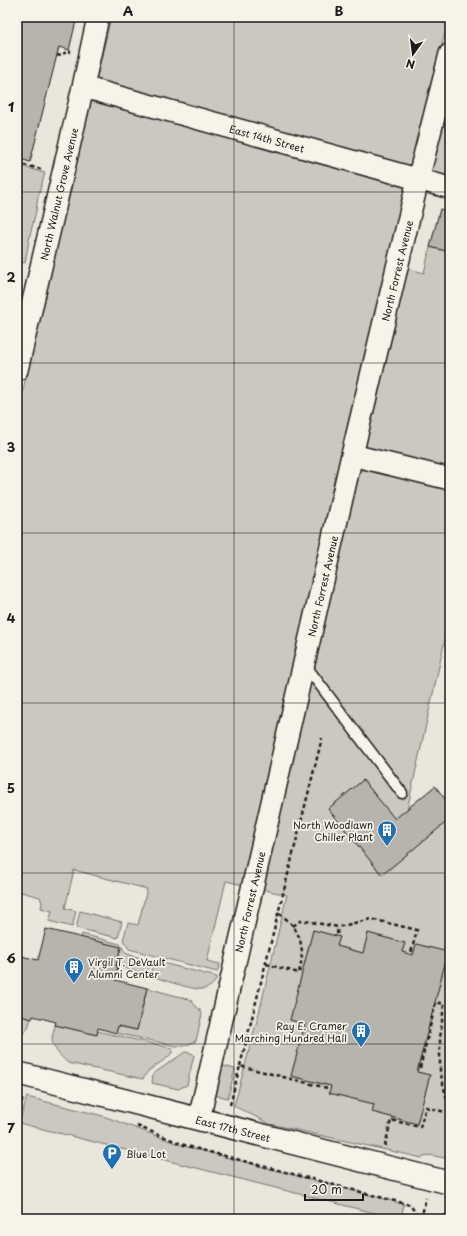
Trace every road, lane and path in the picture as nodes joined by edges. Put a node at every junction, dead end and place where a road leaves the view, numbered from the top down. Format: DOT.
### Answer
graph roads {
  1 [pos="98,17"];
  2 [pos="72,52"];
  3 [pos="450,54"];
  4 [pos="66,57"];
  5 [pos="83,87"];
  6 [pos="17,164"];
  7 [pos="49,171"];
  8 [pos="418,180"];
  9 [pos="450,188"];
  10 [pos="17,370"];
  11 [pos="352,455"];
  12 [pos="450,479"];
  13 [pos="304,664"];
  14 [pos="322,738"];
  15 [pos="402,793"];
  16 [pos="279,913"];
  17 [pos="293,926"];
  18 [pos="338,927"];
  19 [pos="337,934"];
  20 [pos="411,953"];
  21 [pos="266,964"];
  22 [pos="240,1066"];
  23 [pos="420,1068"];
  24 [pos="17,1073"];
  25 [pos="327,1088"];
  26 [pos="17,1093"];
  27 [pos="447,1100"];
  28 [pos="230,1106"];
  29 [pos="445,1112"];
  30 [pos="199,1119"];
  31 [pos="17,1123"];
  32 [pos="132,1125"];
  33 [pos="385,1147"];
  34 [pos="450,1183"];
  35 [pos="420,1219"];
  1 -- 5 [label="street, North Walnut Grove Avenue"];
  2 -- 4 [label="path"];
  3 -- 8 [label="street, North Forrest Avenue"];
  5 -- 8 [label="street, East 14th Street"];
  5 -- 10 [label="street, North Walnut Grove Avenue"];
  6 -- 7 [label="path"];
  8 -- 9 [label="street, East 14th Street"];
  8 -- 11 [label="street, North Forrest Avenue"];
  11 -- 12 [label="street"];
  11 -- 13 [label="street, North Forrest Avenue"];
  13 -- 15 [label="lane"];
  13 -- 30 [label="street, North Forrest Avenue"];
  14 -- 16 [label="path"];
  16 -- 17 [label="path"];
  16 -- 21 [label="path"];
  17 -- 18 [label="path"];
  17 -- 21 [label="path"];
  18 -- 19 [label="path"];
  18 -- 20 [label="path"];
  21 -- 22 [label="path"];
  22 -- 25 [label="path"];
  22 -- 28 [label="path"];
  23 -- 27 [label="path"];
  24 -- 30 [label="main road, East 17th Street"];
  26 -- 31 [label="path"];
  29 -- 33 [label="path"];
  30 -- 34 [label="main road, East 17th Street"];
  32 -- 35 [label="path"];
}
